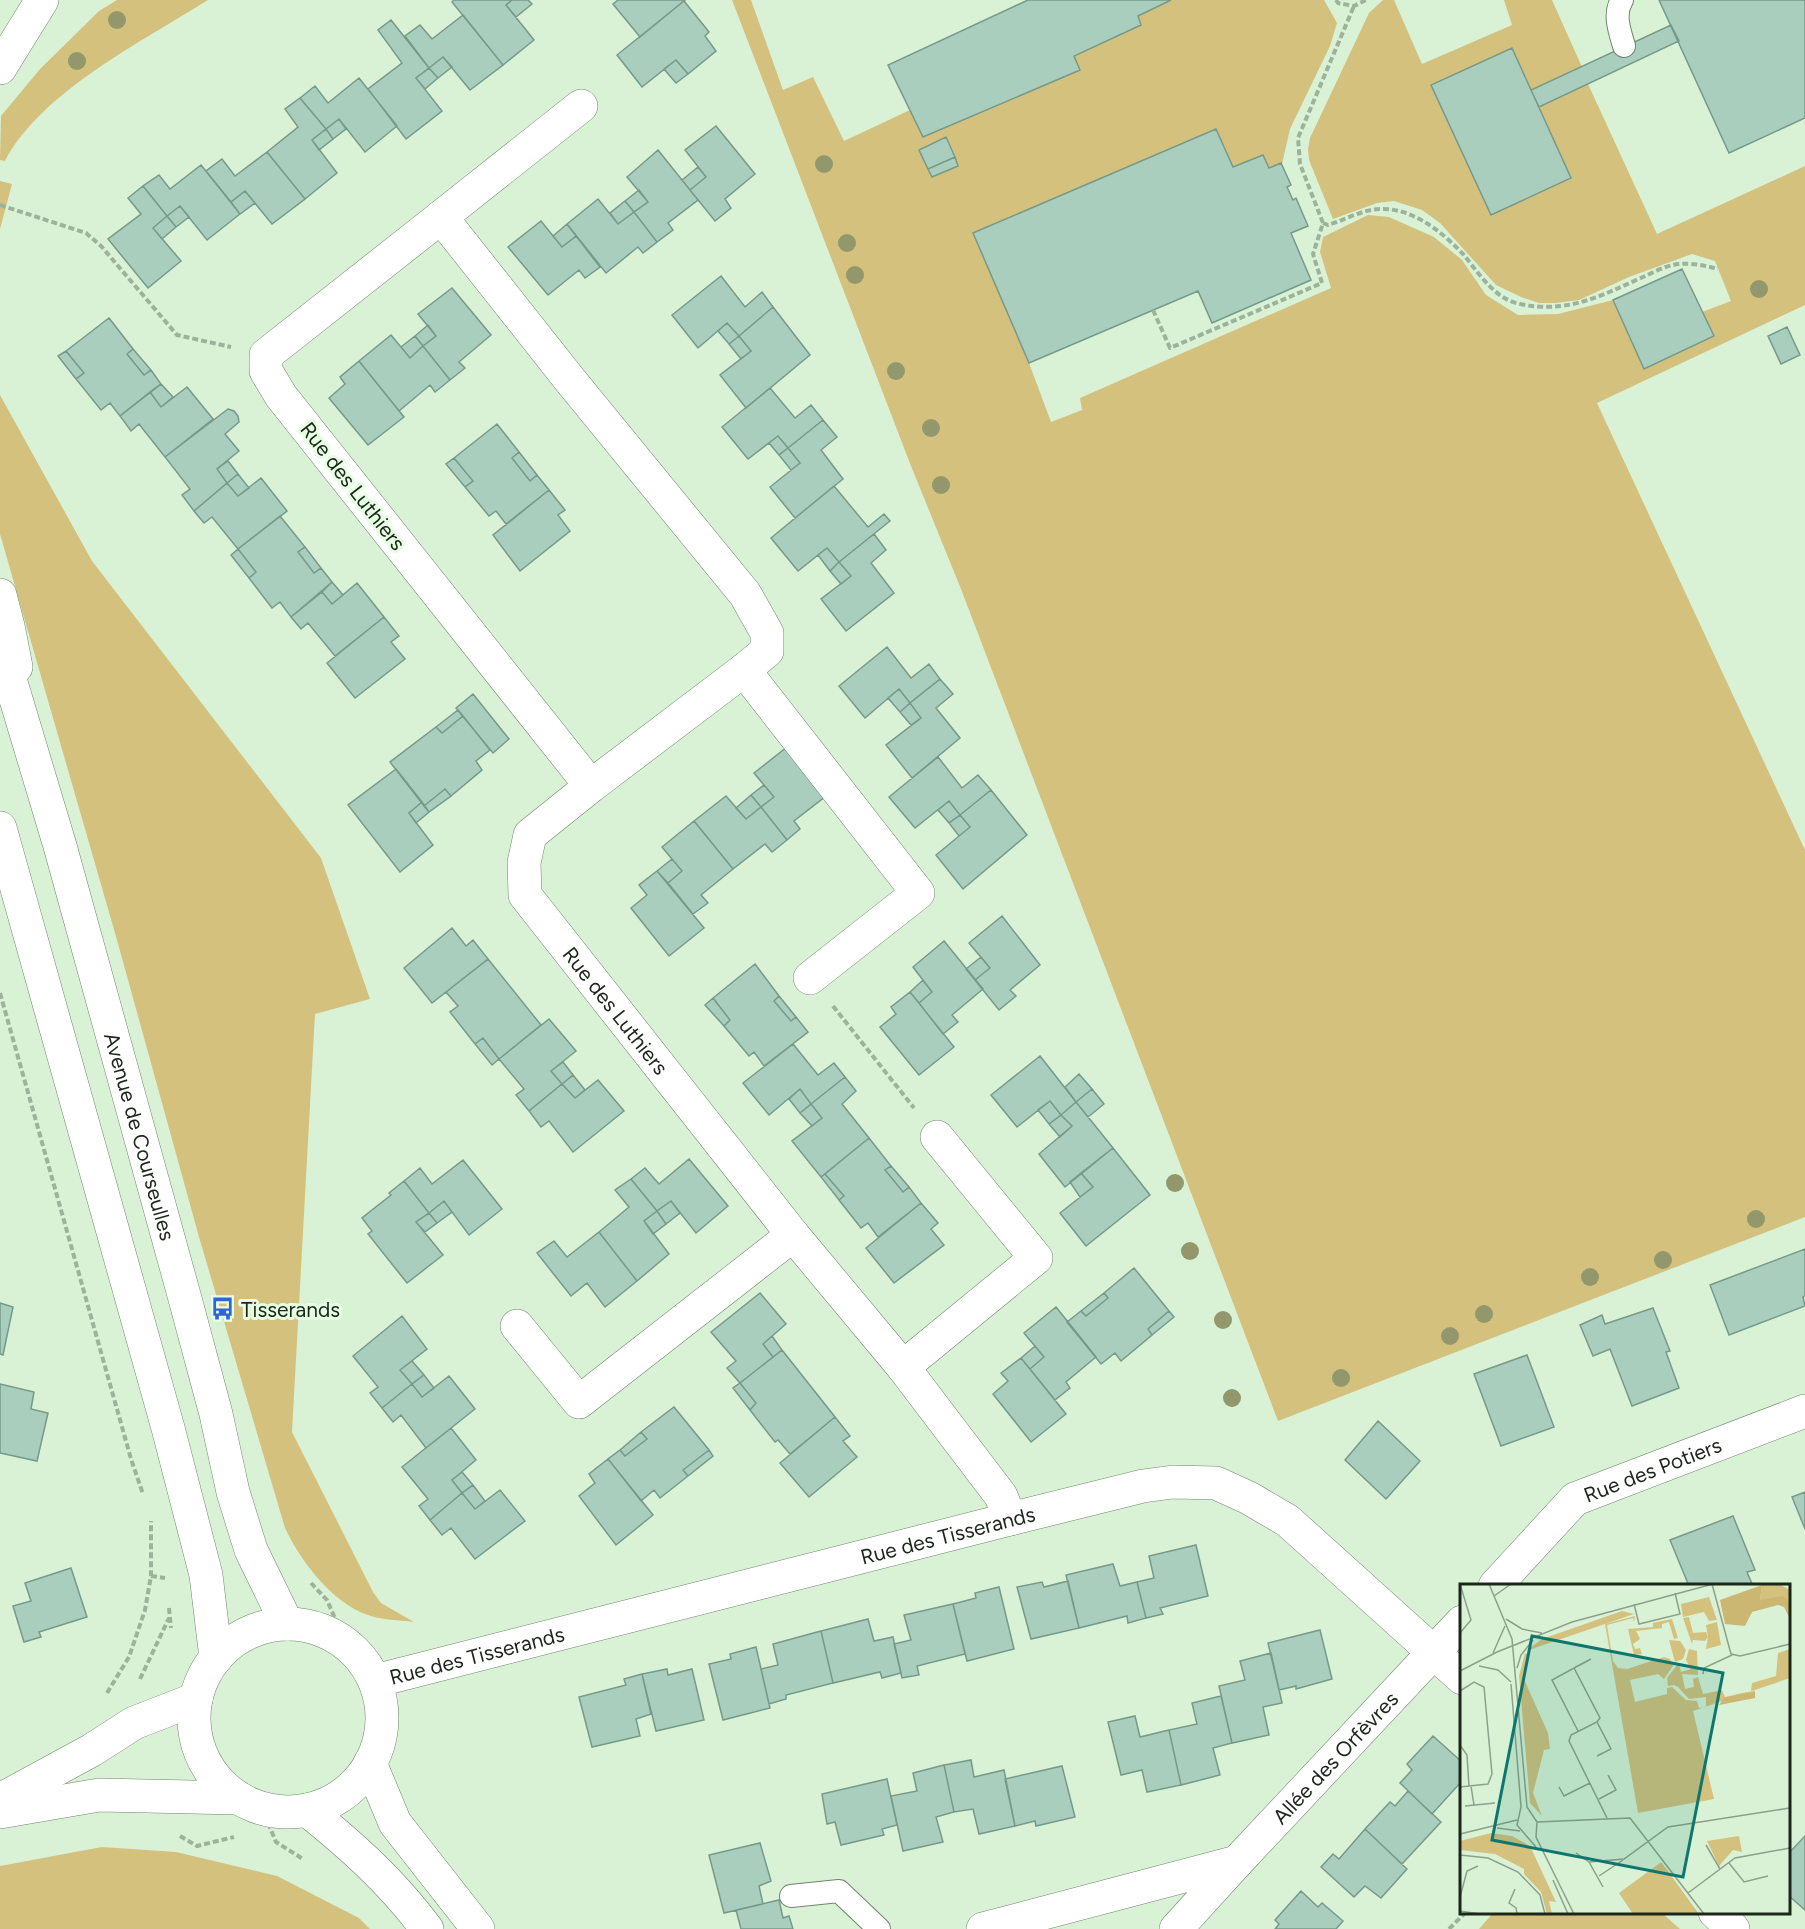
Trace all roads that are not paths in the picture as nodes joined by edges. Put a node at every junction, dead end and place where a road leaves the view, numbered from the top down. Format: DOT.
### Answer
graph roads {
  1 [pos="41,0"];
  2 [pos="1622,0"];
  3 [pos="0,28"];
  4 [pos="1624,46"];
  5 [pos="0,68"];
  6 [pos="581,106"];
  7 [pos="441,217"];
  8 [pos="0,595"];
  9 [pos="0,646"];
  10 [pos="744,670"];
  11 [pos="34,761"];
  12 [pos="591,786"];
  13 [pos="0,828"];
  14 [pos="810,978"];
  15 [pos="937,1137"];
  16 [pos="793,1235"];
  17 [pos="517,1326"];
  18 [pos="903,1367"];
  19 [pos="1805,1411"];
  20 [pos="1010,1519"];
  21 [pos="1497,1584"];
  22 [pos="1460,1623"];
  23 [pos="287,1624"];
  24 [pos="1434,1652"];
  25 [pos="216,1658"];
  26 [pos="1460,1677"];
  27 [pos="375,1681"];
  28 [pos="196,1699"];
  29 [pos="370,1763"];
  30 [pos="239,1798"];
  31 [pos="0,1800"];
  32 [pos="307,1810"];
  33 [pos="0,1812"];
  34 [pos="1237,1862"];
  35 [pos="791,1896"];
  36 [pos="1717,1914"];
  37 [pos="427,1929"];
  38 [pos="478,1929"];
  39 [pos="879,1929"];
  40 [pos="983,1929"];
  41 [pos="1176,1929"];
  42 [pos="1733,1929"];
  1 -- 3 [label="street"];
  1 -- 5 [label="street"];
  2 -- 4 [label="lane"];
  6 -- 7 [label="street"];
  7 -- 10 [label="street, Rue des Luthiers"];
  7 -- 12 [label="street, Rue des Luthiers"];
  8 -- 11 [label="street"];
  9 -- 11 [label="street, Avenue de Courseulles"];
  10 -- 12 [label="street, Rue des Luthiers"];
  10 -- 14 [label="street"];
  11 -- 23 [label="street, Avenue de Courseulles"];
  12 -- 16 [label="street, Rue des Luthiers"];
  13 -- 25 [label="street"];
  15 -- 18 [label="street"];
  16 -- 17 [label="street"];
  16 -- 18 [label="street, Rue des Luthiers"];
  18 -- 20 [label="street, Rue des Luthiers"];
  19 -- 21 [label="street, Rue des Potiers"];
  20 -- 24 [label="street, Rue des Tisserands"];
  20 -- 27 [label="street, Rue des Tisserands"];
  22 -- 24 [label="street"];
  23 -- 25 [label="street"];
  23 -- 27 [label="street"];
  24 -- 26 [label="street, Rue des Tisserands"];
  24 -- 34 [label="street, Allée des Orfèvres"];
  25 -- 28 [label="street"];
  27 -- 29 [label="street"];
  28 -- 30 [label="street"];
  28 -- 31 [label="street"];
  29 -- 32 [label="street"];
  29 -- 38 [label="street"];
  30 -- 32 [label="street"];
  30 -- 33 [label="street"];
  32 -- 37 [label="street"];
  34 -- 40 [label="street"];
  34 -- 41 [label="street, Allée des Orfèvres"];
  35 -- 39 [label="lane"];
  36 -- 42 [label="street"];
}
